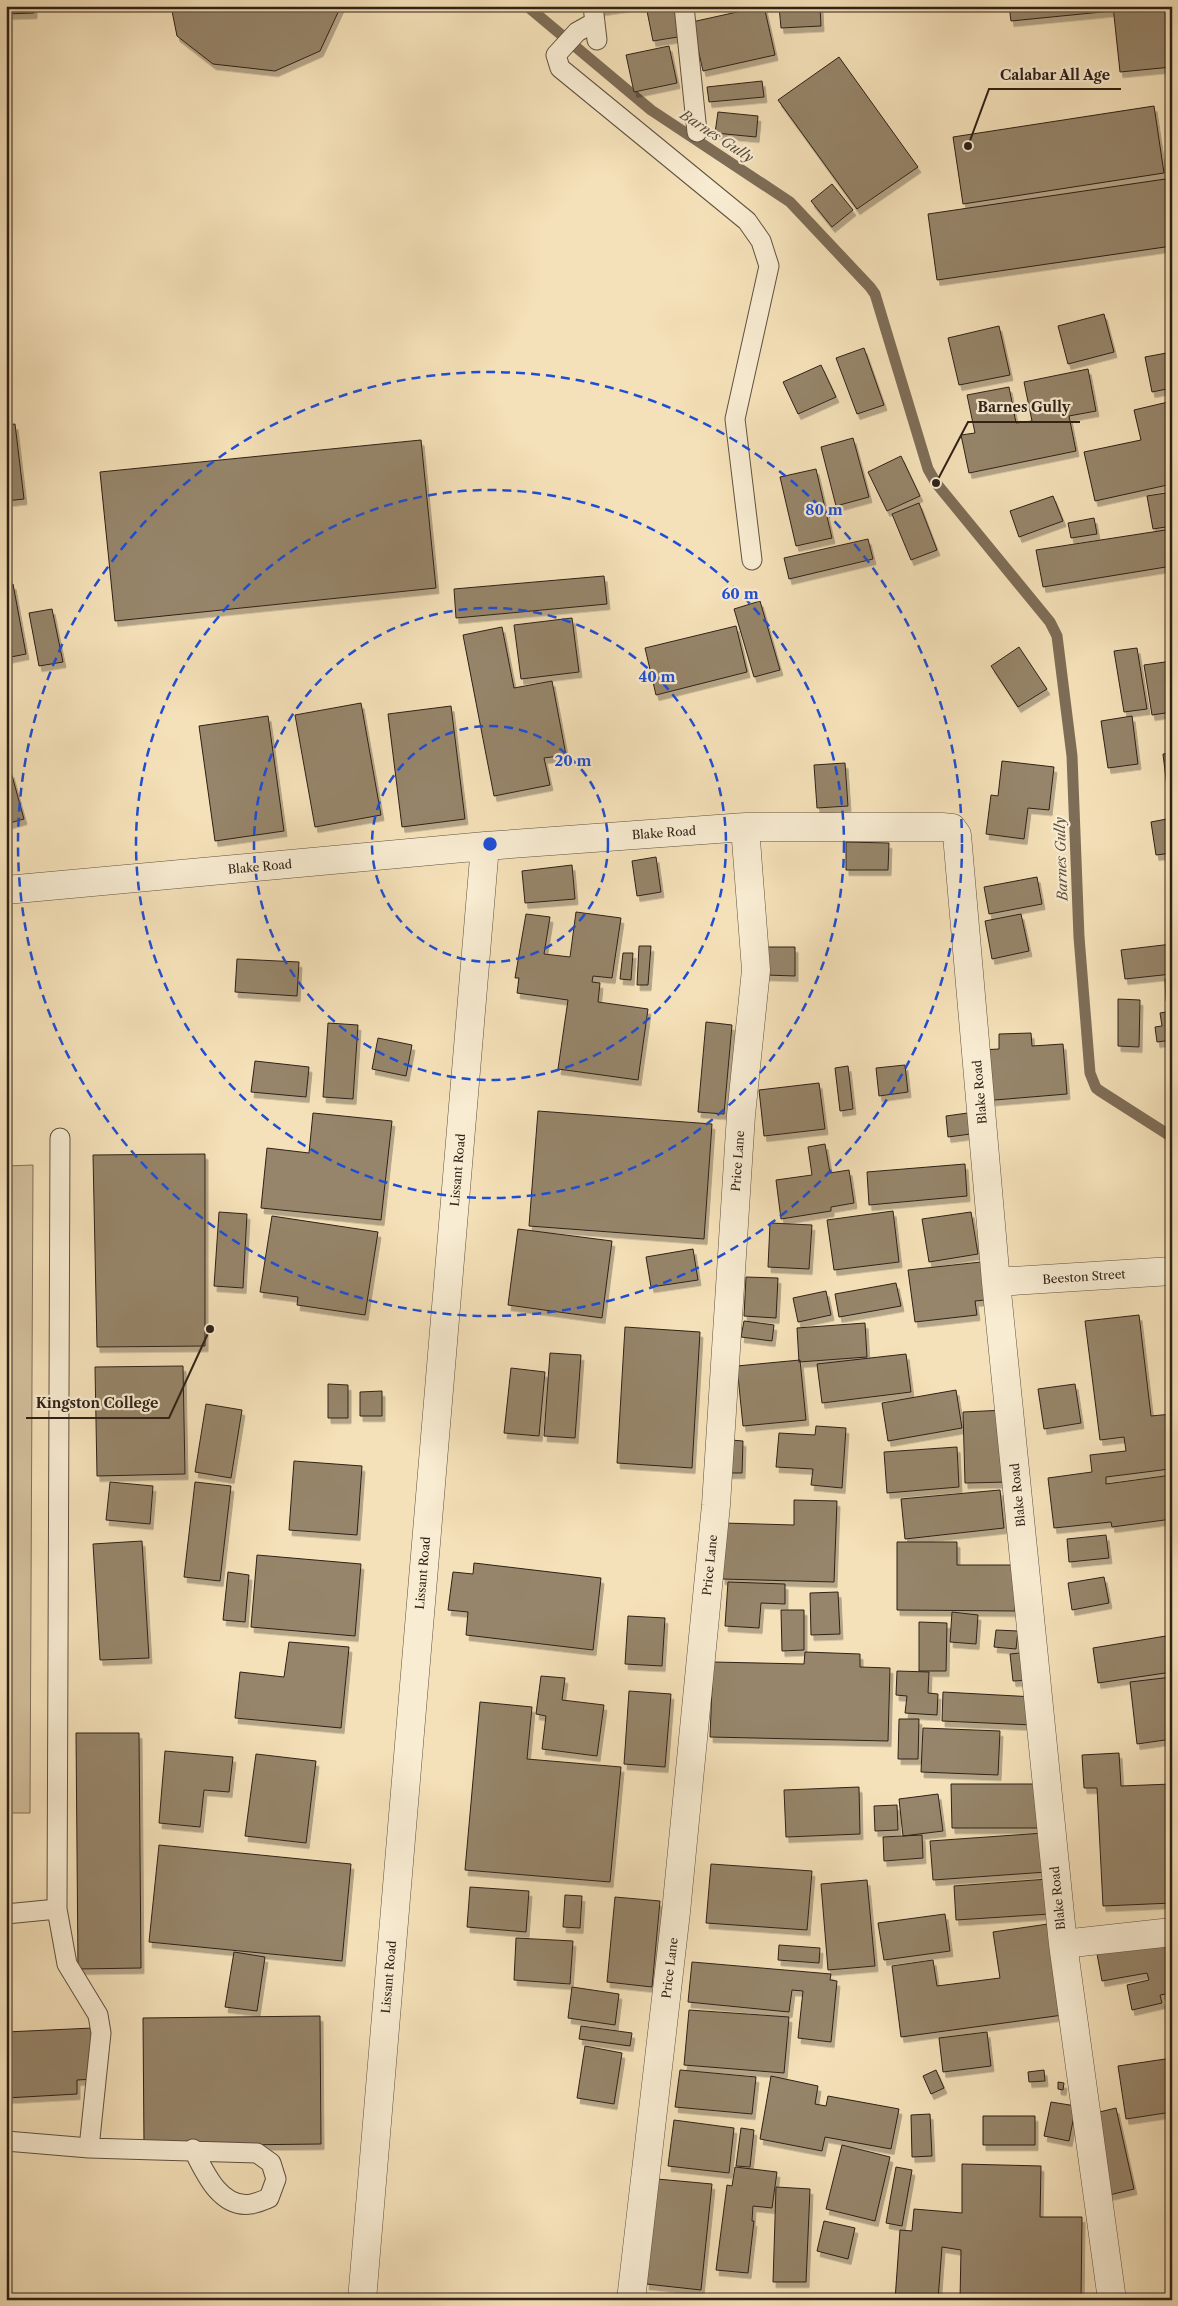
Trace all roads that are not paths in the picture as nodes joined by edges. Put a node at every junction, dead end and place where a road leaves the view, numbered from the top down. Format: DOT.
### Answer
graph roads {
  1 [pos="684,6"];
  2 [pos="595,23"];
  3 [pos="697,132"];
  4 [pos="752,560"];
  5 [pos="744,827"];
  6 [pos="485,846"];
  7 [pos="6,890"];
  8 [pos="60,1138"];
  9 [pos="1172,1272"];
  10 [pos="996,1282"];
  11 [pos="57,1909"];
  12 [pos="6,1914"];
  13 [pos="1172,1932"];
  14 [pos="1063,1944"];
  15 [pos="6,2141"];
  16 [pos="89,2148"];
  17 [pos="193,2149"];
  18 [pos="362,2300"];
  19 [pos="631,2300"];
  20 [pos="1112,2300"];
  1 -- 3 [label="lane"];
  2 -- 4 [label="lane"];
  5 -- 6 [label="street, Blake Road"];
  5 -- 10 [label="street, Blake Road"];
  5 -- 19 [label="street, Price Lane"];
  6 -- 7 [label="street, Blake Road"];
  6 -- 18 [label="street, Lissant Road"];
  8 -- 11 [label="lane"];
  9 -- 10 [label="street, Beeston Street"];
  10 -- 14 [label="street, Blake Road"];
  11 -- 12 [label="lane"];
  11 -- 16 [label="lane"];
  13 -- 14 [label="street"];
  14 -- 20 [label="street, Blake Road"];
  15 -- 16 [label="lane"];
  16 -- 17 [label="lane"];
}
